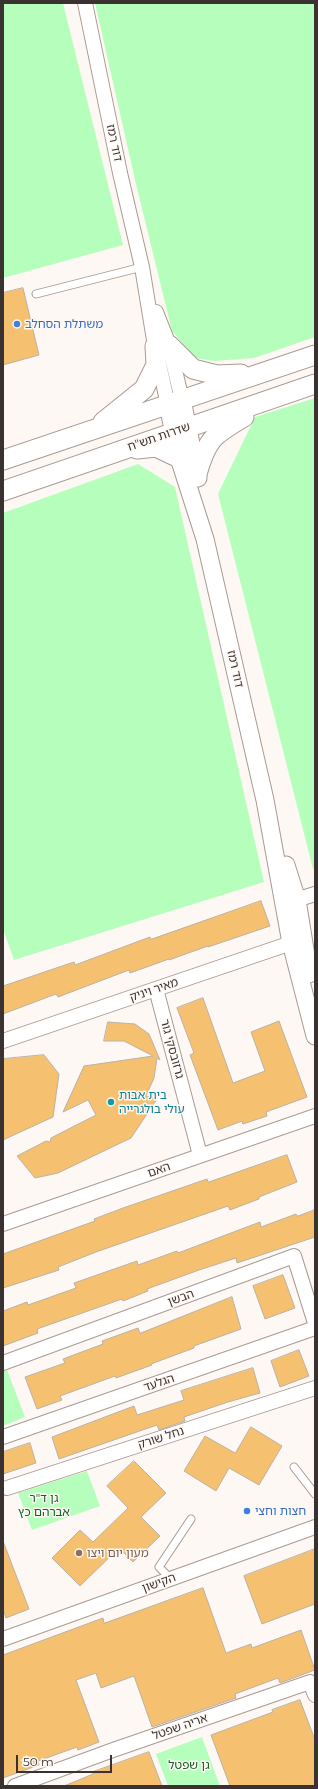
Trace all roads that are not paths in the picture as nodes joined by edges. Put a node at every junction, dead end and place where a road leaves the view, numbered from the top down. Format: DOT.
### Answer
graph roads {
  1 [pos="85,3"];
  2 [pos="142,267"];
  3 [pos="36,294"];
  4 [pos="162,345"];
  5 [pos="315,355"];
  6 [pos="262,373"];
  7 [pos="315,384"];
  8 [pos="276,397"];
  9 [pos="175,402"];
  10 [pos="93,430"];
  11 [pos="181,430"];
  12 [pos="122,450"];
  13 [pos="179,458"];
  14 [pos="3,460"];
  15 [pos="197,474"];
  16 [pos="3,491"];
  17 [pos="205,539"];
  18 [pos="315,894"];
  19 [pos="291,901"];
  20 [pos="298,941"];
  21 [pos="156,989"];
  22 [pos="315,1023"];
  23 [pos="315,1036"];
  24 [pos="3,1041"];
  25 [pos="315,1116"];
  26 [pos="200,1155"];
  27 [pos="3,1224"];
  28 [pos="315,1323"];
  29 [pos="315,1328"];
  30 [pos="3,1363"];
  31 [pos="315,1388"];
  32 [pos="3,1437"];
  33 [pos="294,1467"];
  34 [pos="7,1488"];
  35 [pos="315,1494"];
  36 [pos="191,1520"];
  37 [pos="315,1527"];
  38 [pos="171,1579"];
  39 [pos="3,1639"];
  40 [pos="315,1695"];
  41 [pos="15,1786"];
  1 -- 2 [label="street, דוד רמז"];
  2 -- 3 [label="lane"];
  2 -- 4 [label="street, דוד רמז"];
  4 -- 6 [label="main road"];
  4 -- 9 [label="street, דוד רמז"];
  4 -- 10 [label="main road"];
  5 -- 6 [label="main road"];
  6 -- 9 [label="main road"];
  7 -- 8 [label="main road, שדרות תש\"ח"];
  8 -- 11 [label="main road, שדרות תש\"ח"];
  8 -- 15 [label="main road"];
  9 -- 10 [label="main road"];
  9 -- 11 [label="street, דוד רמז"];
  10 -- 14 [label="main road"];
  11 -- 12 [label="main road, שדרות תש\"ח"];
  11 -- 13 [label="street, דוד רמז"];
  11 -- 15 [label="street, דוד רמז"];
  12 -- 13 [label="main road"];
  12 -- 16 [label="main road, שדרות תש\"ח"];
  13 -- 17 [label="street, דוד רמז"];
  15 -- 17 [label="street, דוד רמז"];
  17 -- 19 [label="street, דוד רמז"];
  18 -- 19 [label="street"];
  19 -- 20 [label="street, דוד רמז"];
  20 -- 21 [label="street, מאיר ויניק"];
  20 -- 22 [label="street, דוד רמז"];
  20 -- 23 [label="street, דוד רמז"];
  21 -- 24 [label="street, מאיר ויניק"];
  21 -- 26 [label="street, גרזובסקי גור"];
  25 -- 26 [label="street, האם"];
  26 -- 27 [label="street, האם"];
  28 -- 30 [label="street, הבשן"];
  29 -- 32 [label="street, הגלעד"];
  31 -- 34 [label="street, נחל שורק"];
  33 -- 35 [label="lane"];
  36 -- 38 [label="lane"];
  37 -- 38 [label="street, הקישון"];
  38 -- 39 [label="street, הקישון"];
  40 -- 41 [label="street, אריה שפטל"];
}
